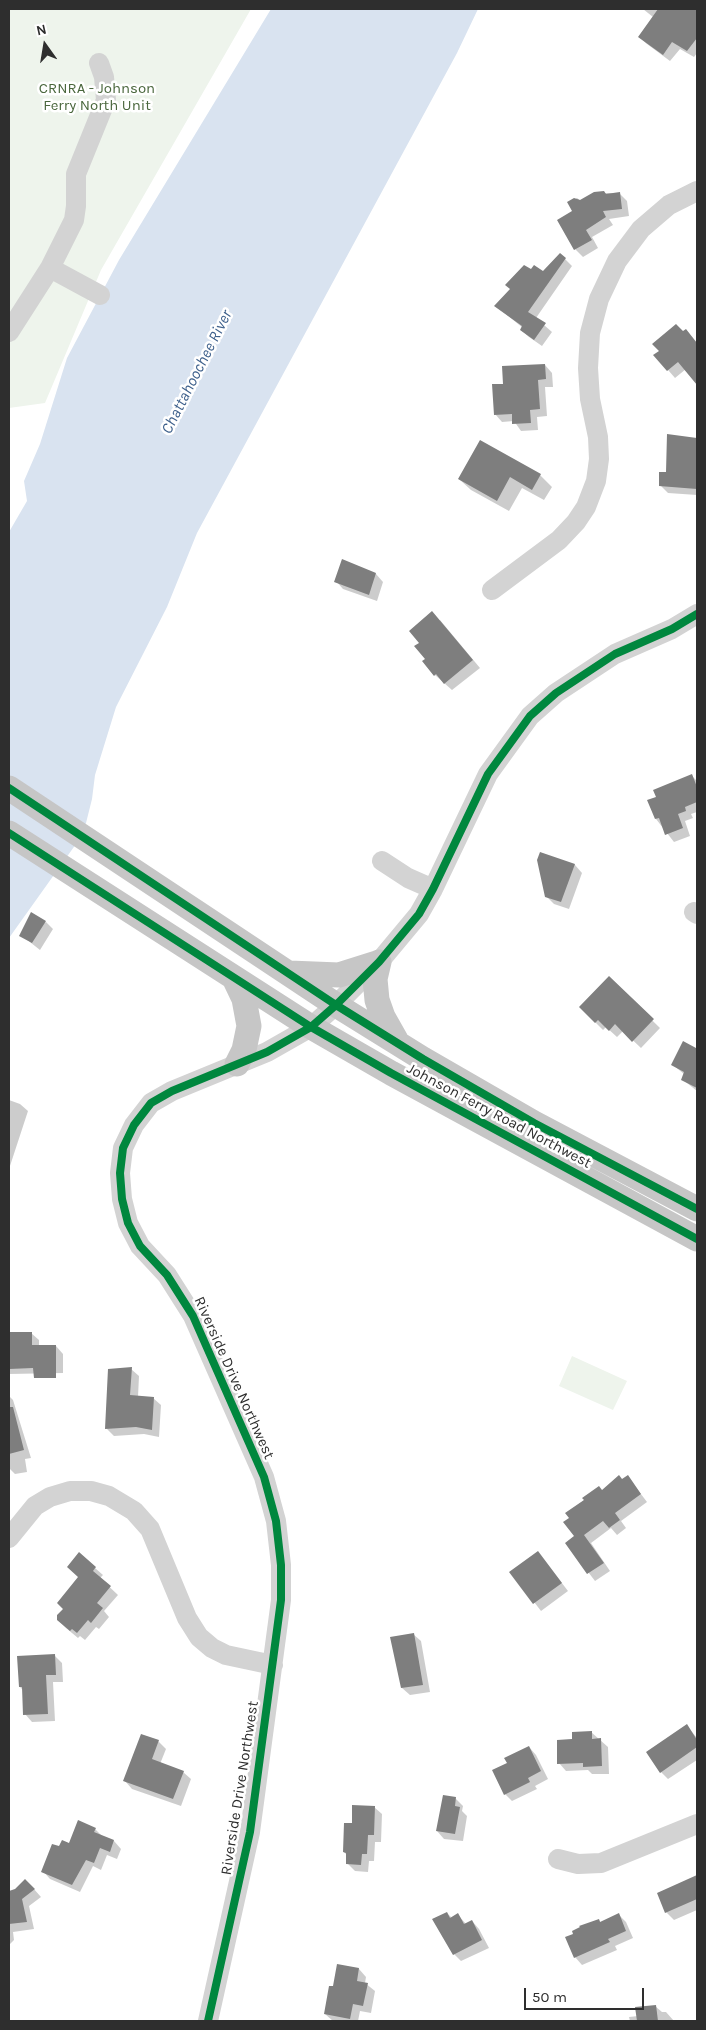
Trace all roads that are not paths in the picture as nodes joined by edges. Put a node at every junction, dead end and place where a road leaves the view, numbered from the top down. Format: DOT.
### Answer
graph roads {
  1 [pos="98,63"];
  2 [pos="697,191"];
  3 [pos="50,268"];
  4 [pos="100,295"];
  5 [pos="9,332"];
  6 [pos="492,590"];
  7 [pos="697,614"];
  8 [pos="9,788"];
  9 [pos="9,833"];
  10 [pos="382,861"];
  11 [pos="433,889"];
  12 [pos="378,963"];
  13 [pos="287,972"];
  14 [pos="234,978"];
  15 [pos="336,1005"];
  16 [pos="311,1027"];
  17 [pos="397,1042"];
  18 [pos="237,1064"];
  19 [pos="697,1208"];
  20 [pos="697,1239"];
  21 [pos="9,1538"];
  22 [pos="273,1664"];
  23 [pos="697,1824"];
  24 [pos="558,1859"];
  25 [pos="208,2021"];
  1 -- 3 [label="street"];
  2 -- 6 [label="street"];
  3 -- 4 [label="street"];
  3 -- 5 [label="street"];
  7 -- 11 [label="street, Riverside Drive Northwest"];
  8 -- 13 [label="main road, Johnson Ferry Road Northwest"];
  9 -- 14 [label="main road, Johnson Ferry Road Northwest"];
  10 -- 11 [label="street"];
  11 -- 12 [label="street, Riverside Drive Northwest"];
  12 -- 13 [label="main road"];
  12 -- 15 [label="street, Riverside Drive Northwest"];
  12 -- 17 [label="main road"];
  13 -- 15 [label="main road, Johnson Ferry Road Northwest"];
  14 -- 16 [label="main road, Johnson Ferry Road Northwest"];
  14 -- 18 [label="main road"];
  15 -- 16 [label="street, Riverside Drive Northwest"];
  15 -- 17 [label="main road, Johnson Ferry Road Northwest"];
  16 -- 18 [label="street, Riverside Drive Northwest"];
  16 -- 20 [label="main road, Johnson Ferry Road Northwest"];
  17 -- 19 [label="main road, Johnson Ferry Road Northwest"];
  18 -- 22 [label="street, Riverside Drive Northwest"];
  21 -- 22 [label="street"];
  22 -- 25 [label="street, Riverside Drive Northwest"];
  23 -- 24 [label="street"];
}
